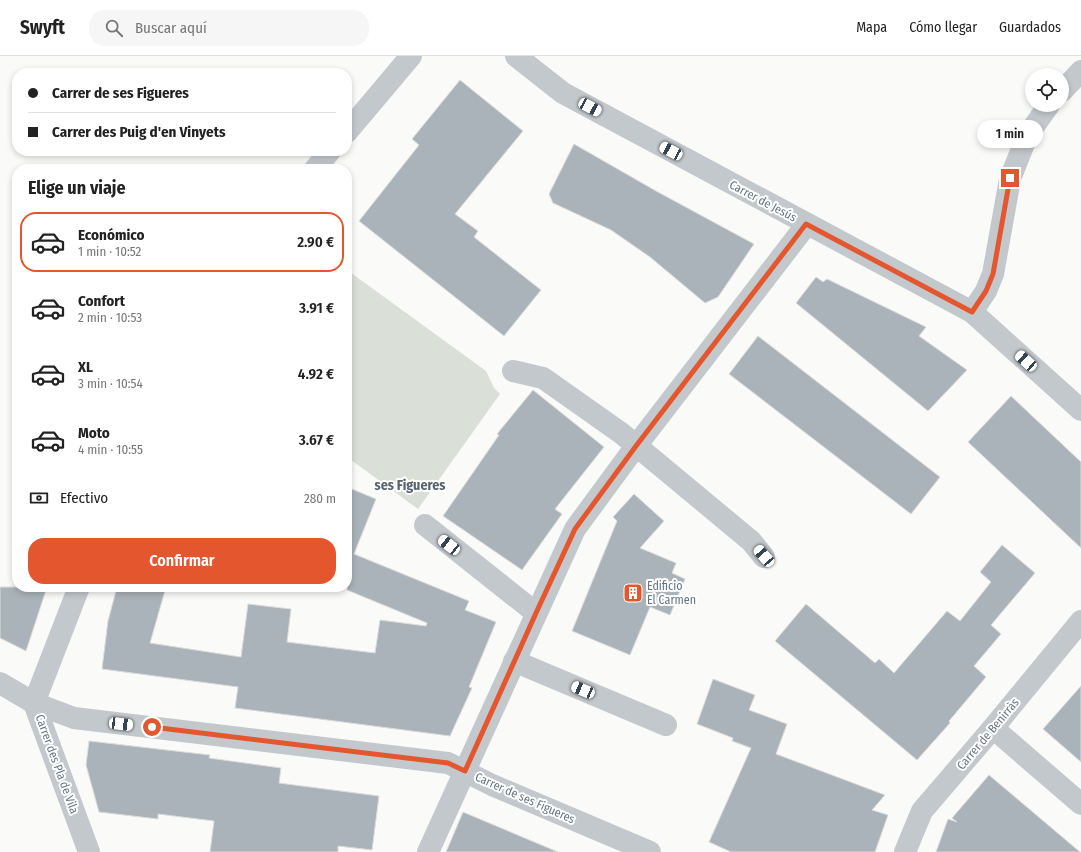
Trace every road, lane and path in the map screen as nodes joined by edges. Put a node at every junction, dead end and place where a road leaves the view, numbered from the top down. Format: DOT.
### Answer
graph roads {
  1 [pos="411,56"];
  2 [pos="516,56"];
  3 [pos="1081,71"];
  4 [pos="1069,84"];
  5 [pos="1044,112"];
  6 [pos="352,126"];
  7 [pos="326,156"];
  8 [pos="318,164"];
  9 [pos="806,224"];
  10 [pos="972,312"];
  11 [pos="513,371"];
  12 [pos="1081,410"];
  13 [pos="636,446"];
  14 [pos="425,525"];
  15 [pos="764,556"];
  16 [pos="77,592"];
  17 [pos="536,613"];
  18 [pos="1081,621"];
  19 [pos="514,661"];
  20 [pos="0,683"];
  21 [pos="34,703"];
  22 [pos="666,725"];
  23 [pos="993,728"];
  24 [pos="465,771"];
  25 [pos="1081,804"];
  26 [pos="89,852"];
  27 [pos="428,852"];
  28 [pos="650,852"];
  29 [pos="904,852"];
  1 -- 6 [label="street"];
  2 -- 9 [label="street, Carrer de Jesús"];
  3 -- 4 [label="street"];
  5 -- 10 [label="street"];
  7 -- 8 [label="street"];
  9 -- 10 [label="street, Carrer de Jesús"];
  9 -- 13 [label="street"];
  10 -- 12 [label="street, Carrer de Jesús"];
  11 -- 13 [label="street"];
  13 -- 15 [label="street"];
  13 -- 17 [label="street"];
  14 -- 17 [label="street"];
  16 -- 21 [label="street, Carrer des Pla de Vila"];
  17 -- 19 [label="street"];
  18 -- 23 [label="street, Carrer de Benirràs"];
  19 -- 22 [label="street"];
  19 -- 24 [label="street"];
  20 -- 21 [label="street, Carrer de ses Figueres"];
  21 -- 24 [label="street, Carrer de ses Figueres"];
  21 -- 26 [label="street, Carrer des Pla de Vila"];
  23 -- 25 [label="street"];
  23 -- 29 [label="street, Carrer de Benirràs"];
  24 -- 27 [label="street"];
  24 -- 28 [label="street, Carrer de ses Figueres"];
}
